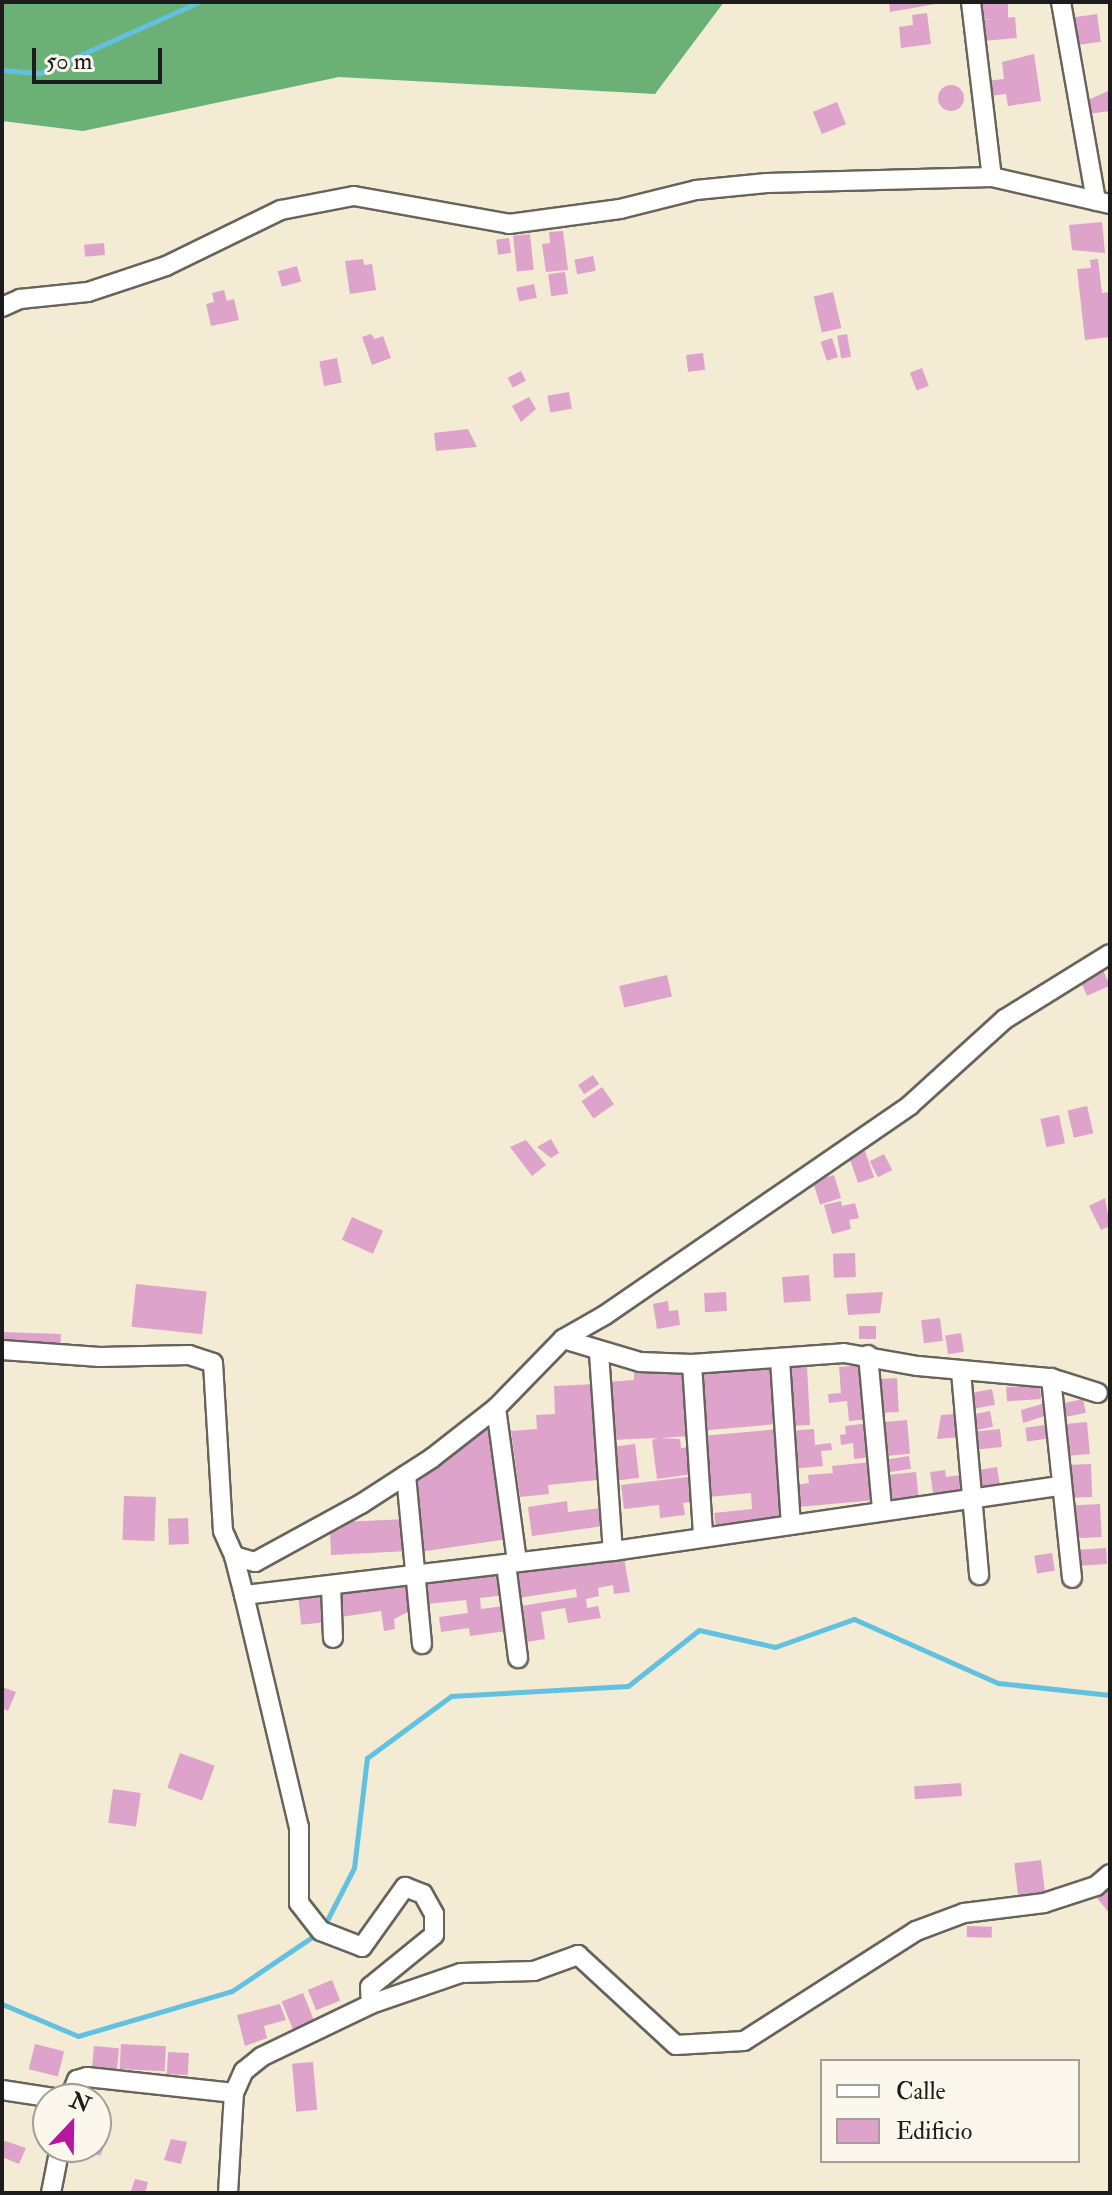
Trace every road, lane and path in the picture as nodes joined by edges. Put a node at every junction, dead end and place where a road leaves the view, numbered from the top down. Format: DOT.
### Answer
graph roads {
  1 [pos="971,2"];
  2 [pos="1061,2"];
  3 [pos="992,177"];
  4 [pos="1103,202"];
  5 [pos="2,307"];
  6 [pos="1110,954"];
  7 [pos="563,1339"];
  8 [pos="2,1350"];
  9 [pos="599,1353"];
  10 [pos="868,1355"];
  11 [pos="780,1360"];
  12 [pos="692,1364"];
  13 [pos="961,1372"];
  14 [pos="1051,1378"];
  15 [pos="1098,1393"];
  16 [pos="496,1408"];
  17 [pos="406,1475"];
  18 [pos="1059,1486"];
  19 [pos="971,1496"];
  20 [pos="882,1510"];
  21 [pos="791,1524"];
  22 [pos="703,1534"];
  23 [pos="613,1551"];
  24 [pos="234,1556"];
  25 [pos="511,1563"];
  26 [pos="417,1575"];
  27 [pos="979,1575"];
  28 [pos="1072,1578"];
  29 [pos="331,1586"];
  30 [pos="244,1595"];
  31 [pos="333,1638"];
  32 [pos="422,1644"];
  33 [pos="518,1658"];
  34 [pos="1110,1874"];
  35 [pos="371,2004"];
  36 [pos="76,2083"];
  37 [pos="2,2090"];
  38 [pos="234,2093"];
  39 [pos="32,2095"];
  40 [pos="57,2163"];
  41 [pos="51,2193"];
  42 [pos="228,2193"];
  1 -- 3 [label="street"];
  2 -- 4 [label="street"];
  3 -- 4 [label="street"];
  3 -- 5 [label="street"];
  6 -- 7 [label="street"];
  7 -- 9 [label="street"];
  7 -- 16 [label="street"];
  8 -- 24 [label="street"];
  9 -- 12 [label="street"];
  9 -- 23 [label="street"];
  10 -- 11 [label="street"];
  10 -- 13 [label="street"];
  10 -- 20 [label="street"];
  11 -- 12 [label="street"];
  11 -- 21 [label="street"];
  12 -- 22 [label="street"];
  13 -- 14 [label="street"];
  13 -- 19 [label="street"];
  14 -- 15 [label="street"];
  14 -- 18 [label="street"];
  16 -- 17 [label="street"];
  16 -- 25 [label="street"];
  17 -- 24 [label="street"];
  17 -- 26 [label="street"];
  18 -- 19 [label="street"];
  18 -- 28 [label="street"];
  19 -- 20 [label="street"];
  19 -- 27 [label="street"];
  20 -- 21 [label="street"];
  21 -- 22 [label="street"];
  22 -- 23 [label="street"];
  23 -- 25 [label="street"];
  24 -- 30 [label="street"];
  25 -- 26 [label="street"];
  25 -- 33 [label="street"];
  26 -- 29 [label="street"];
  26 -- 32 [label="street"];
  29 -- 30 [label="street"];
  29 -- 31 [label="street"];
  30 -- 35 [label="street"];
  34 -- 35 [label="street"];
  35 -- 38 [label="street"];
  36 -- 38 [label="street"];
  37 -- 39 [label="street"];
  38 -- 42 [label="street"];
  40 -- 41 [label="street"];
}
